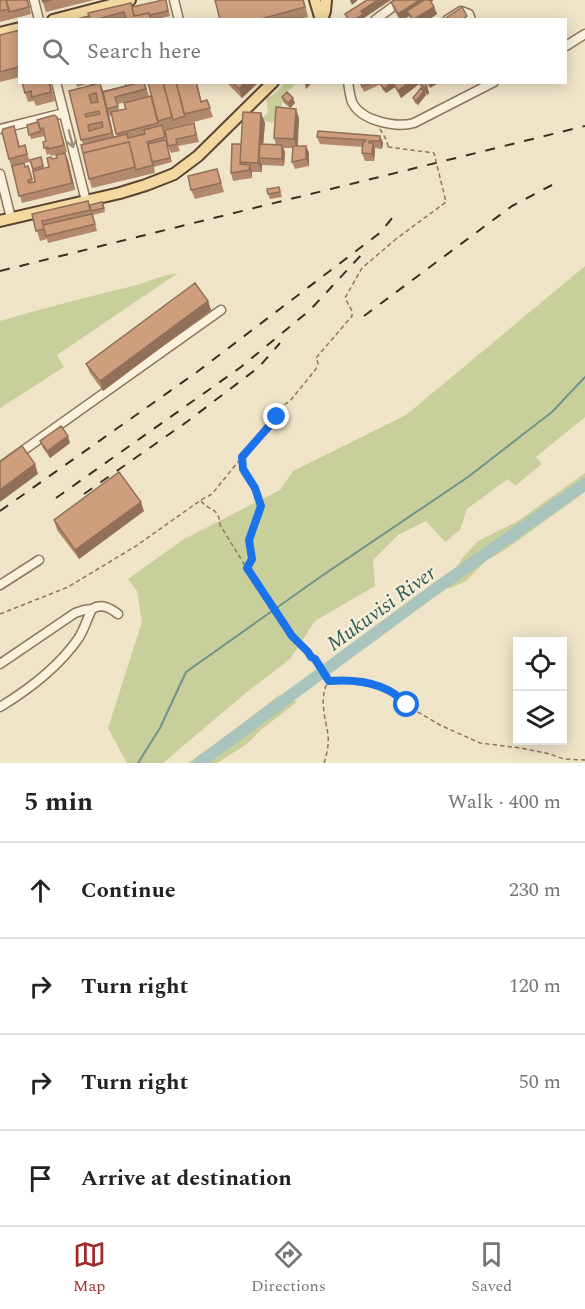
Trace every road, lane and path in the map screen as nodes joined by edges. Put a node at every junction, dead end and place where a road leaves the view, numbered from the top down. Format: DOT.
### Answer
graph roads {
  1 [pos="34,0"];
  2 [pos="130,0"];
  3 [pos="174,0"];
  4 [pos="315,0"];
  5 [pos="326,0"];
  6 [pos="402,0"];
  7 [pos="38,18"];
  8 [pos="61,18"];
  9 [pos="178,18"];
  10 [pos="321,18"];
  11 [pos="323,18"];
  12 [pos="378,18"];
  13 [pos="450,18"];
  14 [pos="470,18"];
  15 [pos="18,28"];
  16 [pos="0,33"];
  17 [pos="585,34"];
  18 [pos="567,45"];
  19 [pos="57,84"];
  20 [pos="114,84"];
  21 [pos="271,84"];
  22 [pos="348,84"];
  23 [pos="490,84"];
  24 [pos="81,92"];
  25 [pos="70,95"];
  26 [pos="60,97"];
  27 [pos="64,113"];
  28 [pos="376,120"];
  29 [pos="0,129"];
  30 [pos="0,174"];
  31 [pos="86,201"];
  32 [pos="5,219"];
  33 [pos="221,310"];
  34 [pos="242,457"];
  35 [pos="0,467"];
  36 [pos="201,500"];
  37 [pos="39,560"];
  38 [pos="247,568"];
  39 [pos="0,585"];
  40 [pos="92,609"];
  41 [pos="0,614"];
  42 [pos="118,614"];
  43 [pos="0,664"];
  44 [pos="329,681"];
  45 [pos="0,707"];
  46 [pos="585,759"];
  47 [pos="580,760"];
  48 [pos="324,763"];
  49 [pos="577,763"];
  1 -- 7 [label="street"];
  2 -- 8 [label="main road"];
  3 -- 9 [label="street"];
  4 -- 10 [label="main road"];
  5 -- 11 [label="main road"];
  6 -- 12 [label="street"];
  13 -- 14 [label="street"];
  15 -- 16 [label="main road"];
  17 -- 18 [label="street"];
  19 -- 26 [label="street"];
  20 -- 24 [label="street"];
  21 -- 31 [label="main road"];
  22 -- 28 [label="street"];
  23 -- 28 [label="street"];
  25 -- 26 [label="street"];
  26 -- 27 [label="street"];
  27 -- 29 [label="street"];
  27 -- 31 [label="street, one-way"];
  28 -- 34 [label="path, bridge"];
  30 -- 32 [label="street"];
  31 -- 32 [label="main road"];
  33 -- 35 [label="street"];
  34 -- 36 [label="path"];
  34 -- 38 [label="path"];
  36 -- 38 [label="path"];
  36 -- 41 [label="path"];
  37 -- 39 [label="street"];
  38 -- 44 [label="path"];
  40 -- 42 [label="street"];
  40 -- 43 [label="street"];
  40 -- 45 [label="street"];
  44 -- 47 [label="path"];
  44 -- 48 [label="path"];
  46 -- 47 [label="path"];
  47 -- 49 [label="path"];
}
